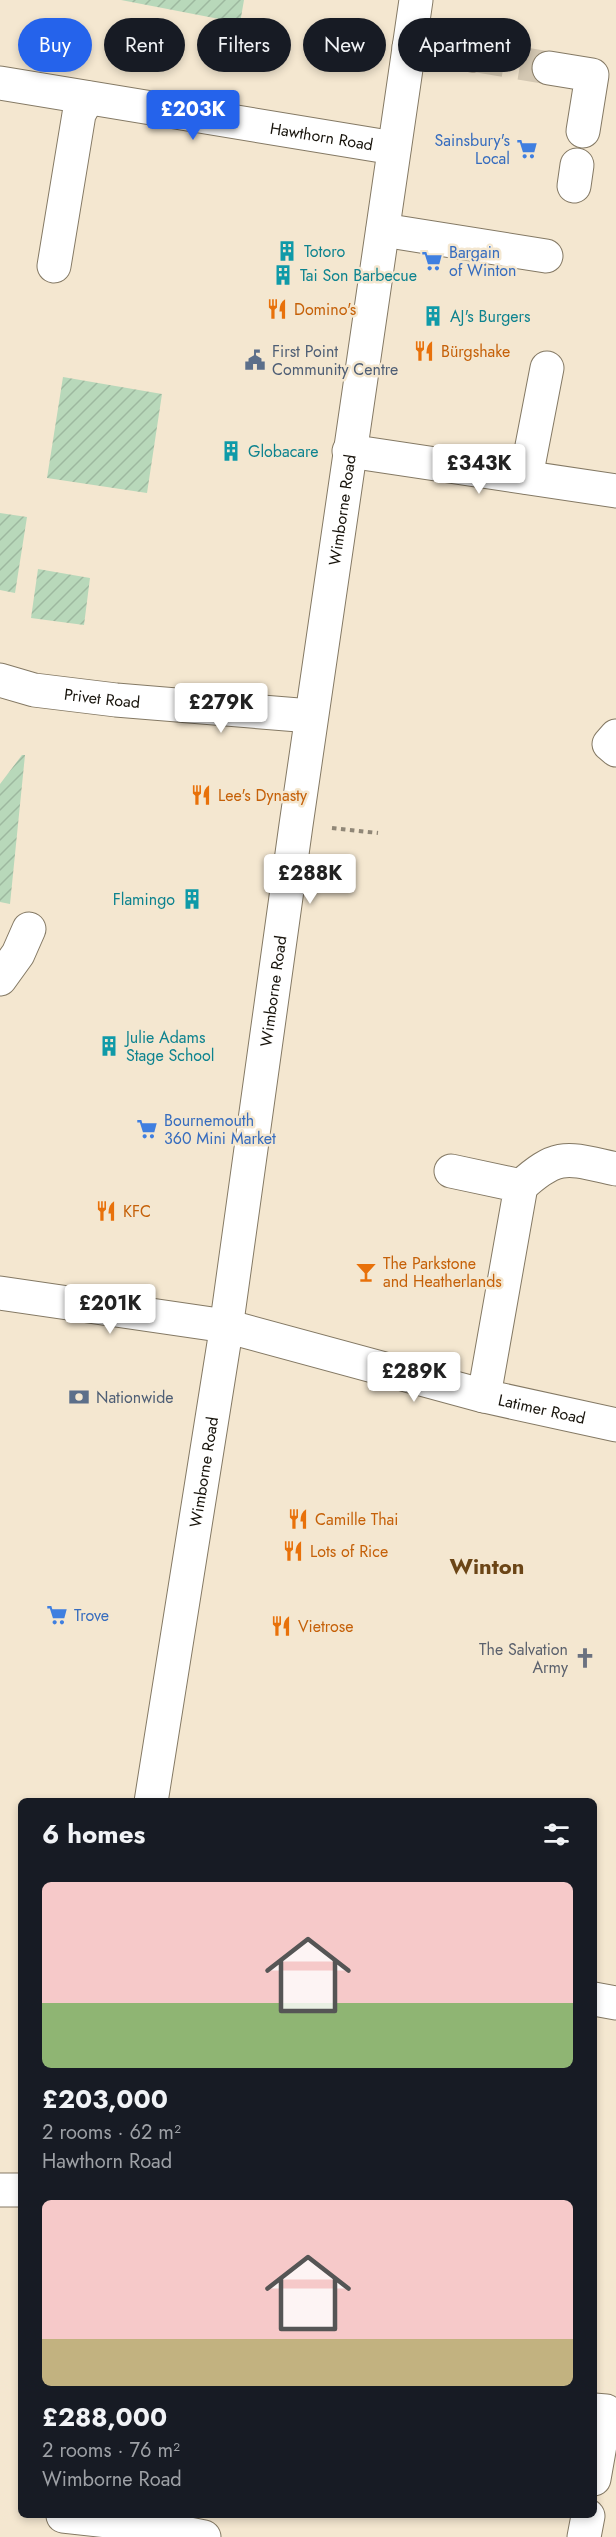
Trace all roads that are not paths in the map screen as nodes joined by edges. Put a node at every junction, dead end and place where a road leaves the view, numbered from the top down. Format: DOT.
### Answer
graph roads {
  1 [pos="416,0"];
  2 [pos="413,18"];
  3 [pos="549,68"];
  4 [pos="405,72"];
  5 [pos="0,83"];
  6 [pos="88,98"];
  7 [pos="583,131"];
  8 [pos="394,148"];
  9 [pos="383,230"];
  10 [pos="546,256"];
  11 [pos="54,266"];
  12 [pos="547,368"];
  13 [pos="350,451"];
  14 [pos="526,477"];
  15 [pos="616,490"];
  16 [pos="0,680"];
  17 [pos="311,716"];
  18 [pos="616,736"];
  19 [pos="616,750"];
  20 [pos="28,929"];
  21 [pos="0,979"];
  22 [pos="616,1170"];
  23 [pos="451,1171"];
  24 [pos="521,1186"];
  25 [pos="0,1293"];
  26 [pos="226,1326"];
  27 [pos="484,1396"];
  28 [pos="616,1425"];
  29 [pos="152,1798"];
  30 [pos="597,2000"];
  31 [pos="616,2003"];
  32 [pos="0,2190"];
  33 [pos="18,2190"];
  34 [pos="597,2410"];
  35 [pos="597,2462"];
  36 [pos="51,2518"];
  37 [pos="83,2518"];
  38 [pos="588,2518"];
  39 [pos="48,2537"];
  40 [pos="204,2537"];
  41 [pos="584,2537"];
  1 -- 2 [label="street, Wimborne Road"];
  3 -- 7 [label="street"];
  4 -- 8 [label="street, Wimborne Road"];
  5 -- 6 [label="street, Hawthorn Road"];
  6 -- 8 [label="street, Hawthorn Road"];
  6 -- 11 [label="street"];
  8 -- 9 [label="street, Wimborne Road"];
  9 -- 10 [label="street"];
  9 -- 13 [label="street, Wimborne Road"];
  12 -- 14 [label="street"];
  13 -- 14 [label="street"];
  13 -- 17 [label="street, Wimborne Road"];
  14 -- 15 [label="street"];
  16 -- 17 [label="street, Privet Road"];
  17 -- 26 [label="street, Wimborne Road"];
  18 -- 19 [label="street"];
  20 -- 21 [label="street"];
  22 -- 24 [label="street"];
  23 -- 24 [label="street"];
  24 -- 27 [label="street"];
  25 -- 26 [label="street, Latimer Road"];
  26 -- 27 [label="street, Latimer Road"];
  26 -- 29 [label="street, Wimborne Road"];
  27 -- 28 [label="street, Latimer Road"];
  30 -- 31 [label="street"];
  32 -- 33 [label="street"];
  34 -- 35 [label="street"];
  36 -- 39 [label="street"];
  37 -- 40 [label="street"];
  38 -- 41 [label="street"];
}
